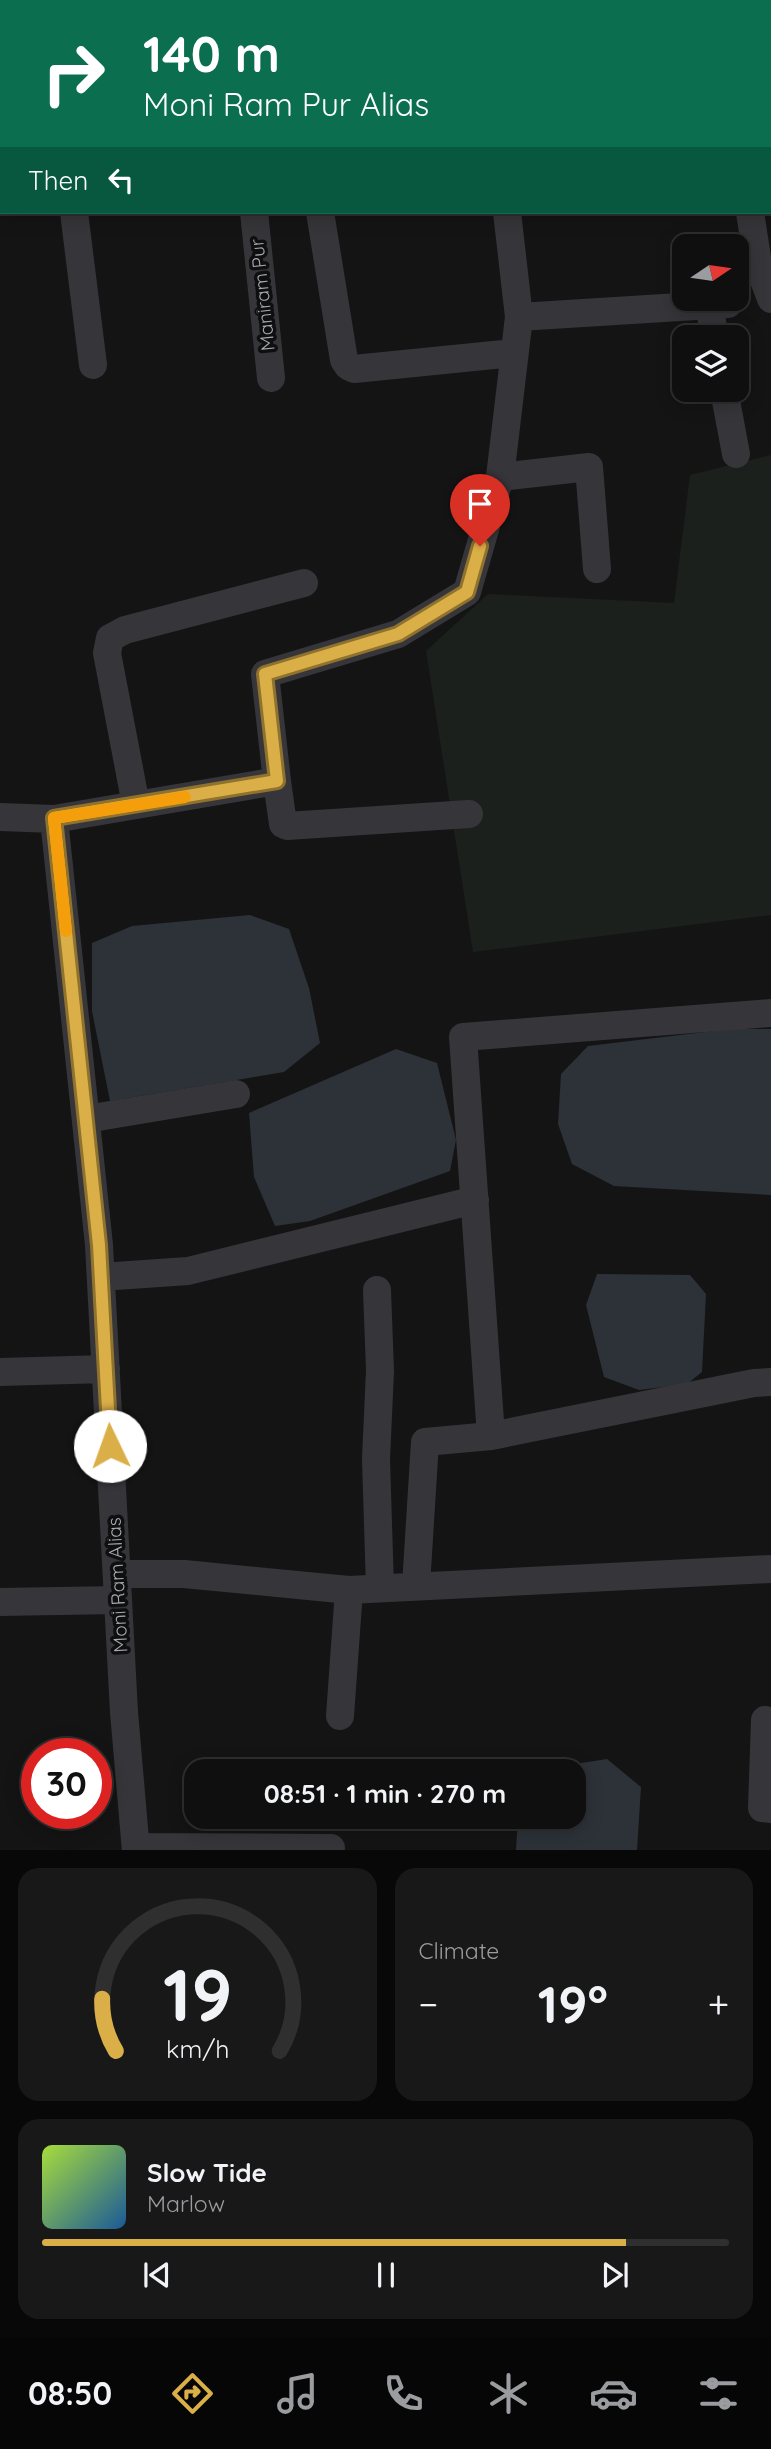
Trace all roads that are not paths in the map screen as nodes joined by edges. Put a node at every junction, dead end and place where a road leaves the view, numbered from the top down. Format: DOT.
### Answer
graph roads {
  1 [pos="74,214"];
  2 [pos="254,214"];
  3 [pos="320,214"];
  4 [pos="507,214"];
  5 [pos="751,214"];
  6 [pos="765,256"];
  7 [pos="749,277"];
  8 [pos="771,299"];
  9 [pos="672,306"];
  10 [pos="519,317"];
  11 [pos="514,353"];
  12 [pos="93,365"];
  13 [pos="271,378"];
  14 [pos="726,402"];
  15 [pos="736,454"];
  16 [pos="500,477"];
  17 [pos="597,569"];
  18 [pos="304,583"];
  19 [pos="277,781"];
  20 [pos="136,805"];
  21 [pos="469,814"];
  22 [pos="0,817"];
  23 [pos="54,818"];
  24 [pos="771,1013"];
  25 [pos="236,1094"];
  26 [pos="86,1119"];
  27 [pos="475,1200"];
  28 [pos="101,1277"];
  29 [pos="377,1290"];
  30 [pos="106,1369"];
  31 [pos="0,1372"];
  32 [pos="771,1382"];
  33 [pos="491,1436"];
  34 [pos="771,1569"];
  35 [pos="416,1586"];
  36 [pos="117,1587"];
  37 [pos="380,1588"];
  38 [pos="349,1590"];
  39 [pos="0,1602"];
  40 [pos="340,1716"];
  41 [pos="765,1720"];
  42 [pos="771,1809"];
  43 [pos="331,1848"];
  44 [pos="136,1849"];
  1 -- 12 [label="street"];
  2 -- 13 [label="street, Maniram Pur"];
  3 -- 11 [label="street"];
  4 -- 10 [label="street"];
  5 -- 6 [label="street"];
  6 -- 7 [label="street"];
  6 -- 8 [label="street"];
  9 -- 10 [label="street"];
  10 -- 11 [label="street"];
  11 -- 16 [label="street"];
  14 -- 15 [label="street"];
  16 -- 17 [label="street"];
  16 -- 19 [label="street"];
  18 -- 20 [label="street"];
  19 -- 20 [label="street"];
  19 -- 21 [label="street"];
  20 -- 23 [label="street"];
  22 -- 23 [label="street"];
  23 -- 26 [label="street, Moni Ram Alias"];
  24 -- 27 [label="street"];
  25 -- 26 [label="street"];
  26 -- 28 [label="street, Moni Ram Alias"];
  27 -- 28 [label="street"];
  27 -- 33 [label="street"];
  28 -- 30 [label="street, Moni Ram Alias"];
  29 -- 37 [label="street"];
  30 -- 31 [label="street"];
  30 -- 36 [label="street, Moni Ram Alias"];
  32 -- 33 [label="street"];
  33 -- 35 [label="street"];
  34 -- 35 [label="street"];
  35 -- 37 [label="street"];
  36 -- 38 [label="street"];
  36 -- 39 [label="street"];
  36 -- 44 [label="street, Moni Ram Alias"];
  37 -- 38 [label="street"];
  38 -- 40 [label="street"];
  41 -- 42 [label="street"];
  43 -- 44 [label="street"];
}
